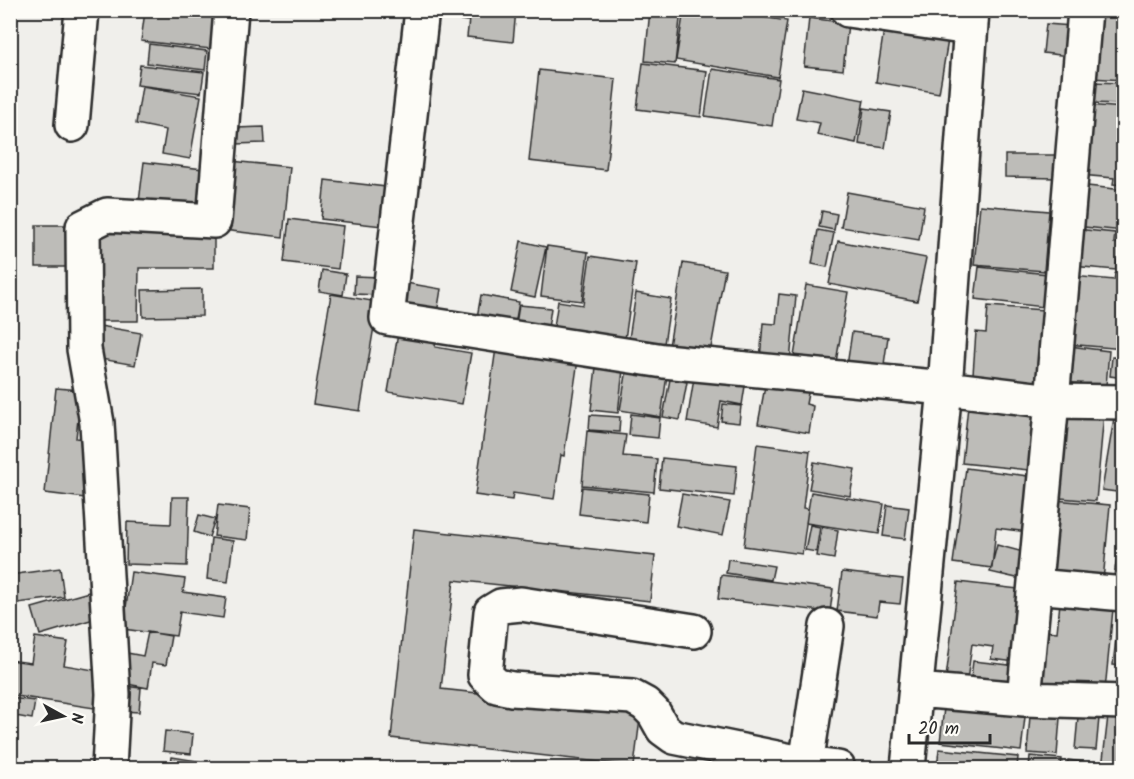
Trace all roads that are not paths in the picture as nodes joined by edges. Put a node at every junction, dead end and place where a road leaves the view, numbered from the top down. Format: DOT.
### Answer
graph roads {
  1 [pos="82,10"];
  2 [pos="231,10"];
  3 [pos="422,10"];
  4 [pos="848,10"];
  5 [pos="1085,10"];
  6 [pos="970,19"];
  7 [pos="72,124"];
  8 [pos="945,388"];
  9 [pos="1052,401"];
  10 [pos="1124,402"];
  11 [pos="1035,586"];
  12 [pos="1124,594"];
  13 [pos="826,626"];
  14 [pos="693,631"];
  15 [pos="916,690"];
  16 [pos="1024,699"];
  17 [pos="1124,702"];
  18 [pos="806,764"];
  19 [pos="109,768"];
  20 [pos="838,768"];
  21 [pos="908,768"];
  1 -- 7 [label="street"];
  2 -- 19 [label="street"];
  3 -- 8 [label="street"];
  4 -- 6 [label="street"];
  5 -- 9 [label="street"];
  6 -- 8 [label="street"];
  8 -- 9 [label="street"];
  8 -- 15 [label="street"];
  9 -- 10 [label="street"];
  9 -- 11 [label="street"];
  11 -- 12 [label="street"];
  11 -- 16 [label="street"];
  13 -- 18 [label="street"];
  14 -- 18 [label="street"];
  15 -- 16 [label="street"];
  15 -- 21 [label="street"];
  16 -- 17 [label="street"];
  18 -- 20 [label="street"];
}
